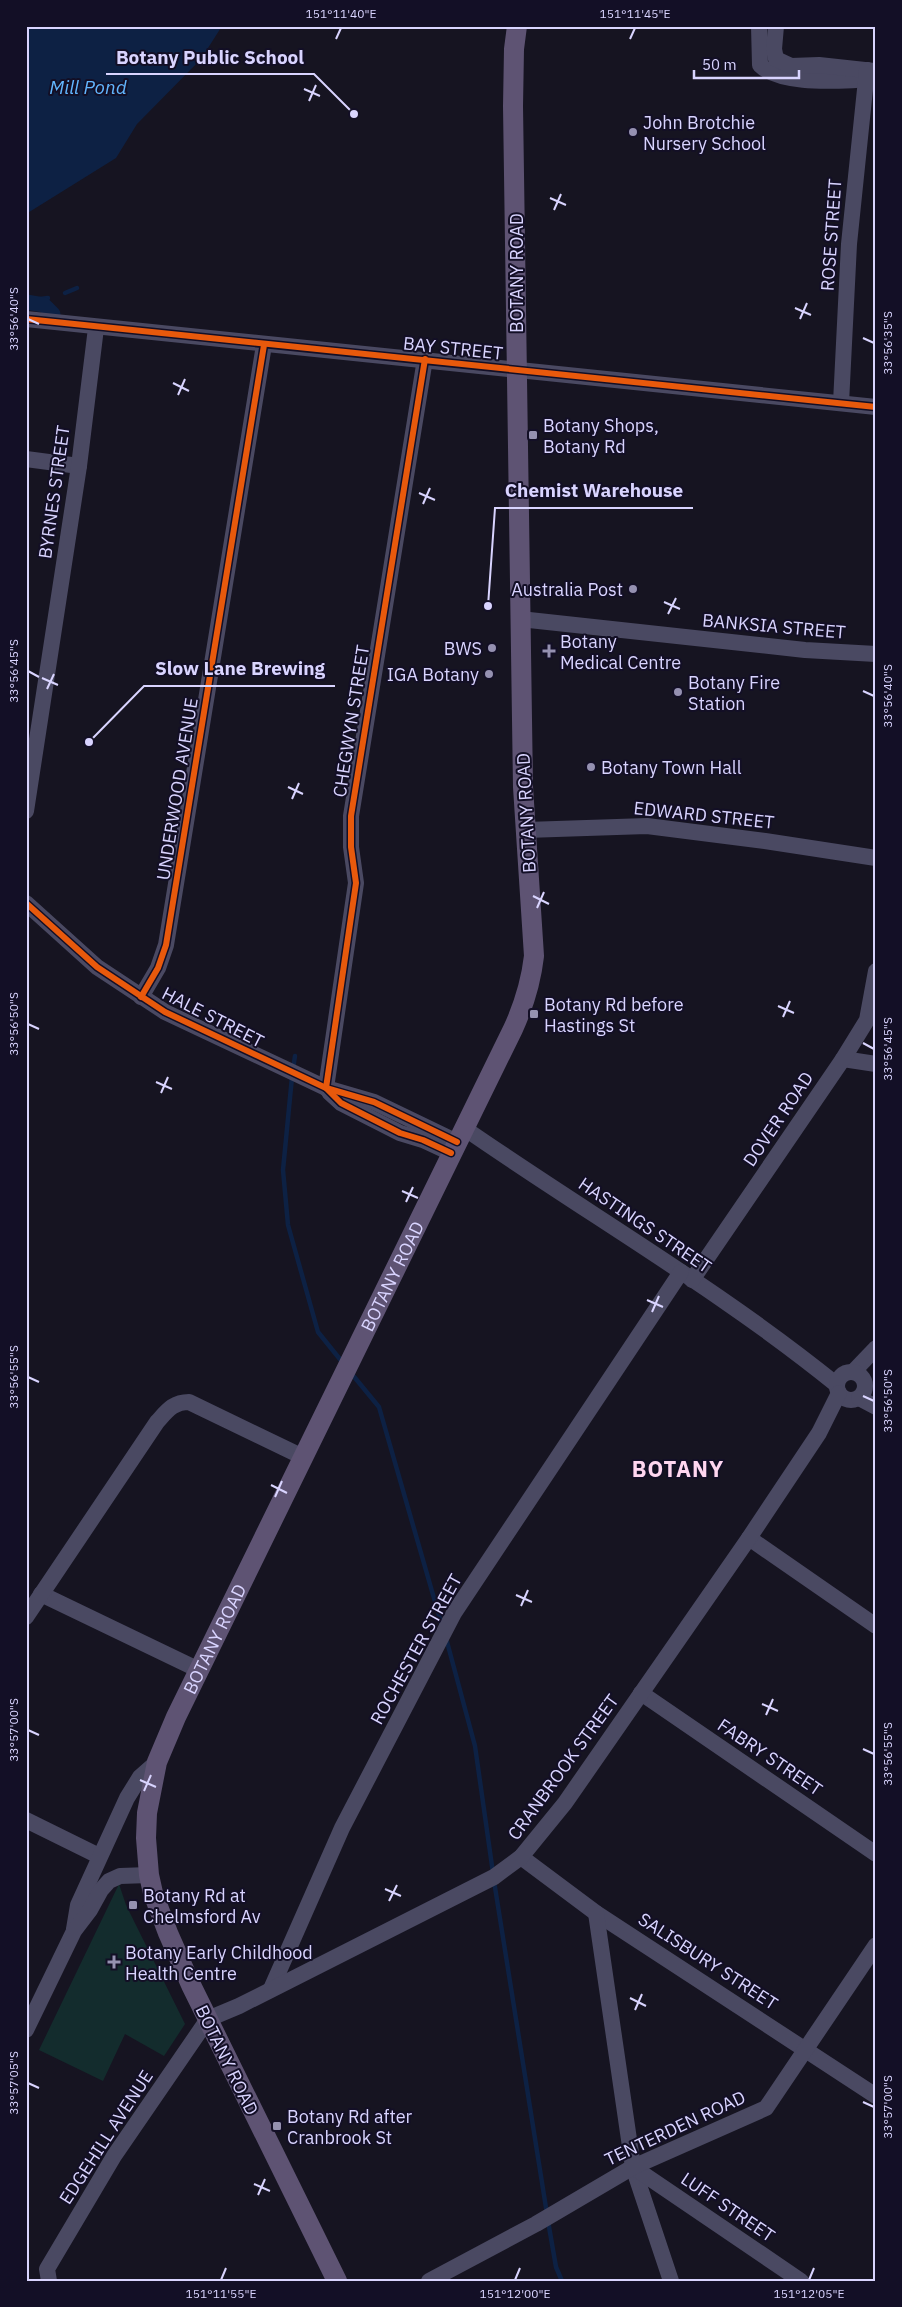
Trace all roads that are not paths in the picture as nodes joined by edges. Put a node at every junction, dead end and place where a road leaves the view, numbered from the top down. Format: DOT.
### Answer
graph roads {
  1 [pos="517,26"];
  2 [pos="759,26"];
  3 [pos="776,26"];
  4 [pos="871,71"];
  5 [pos="26,319"];
  6 [pos="96,328"];
  7 [pos="264,345"];
  8 [pos="425,359"];
  9 [pos="517,370"];
  10 [pos="842,403"];
  11 [pos="876,407"];
  12 [pos="26,458"];
  13 [pos="79,466"];
  14 [pos="520,619"];
  15 [pos="876,654"];
  16 [pos="26,811"];
  17 [pos="526,830"];
  18 [pos="876,858"];
  19 [pos="26,903"];
  20 [pos="876,971"];
  21 [pos="145,990"];
  22 [pos="842,1059"];
  23 [pos="876,1064"];
  24 [pos="326,1088"];
  25 [pos="457,1141"];
  26 [pos="687,1276"];
  27 [pos="876,1348"];
  28 [pos="876,1353"];
  29 [pos="854,1388"];
  30 [pos="876,1407"];
  31 [pos="303,1457"];
  32 [pos="749,1538"];
  33 [pos="41,1594"];
  34 [pos="26,1617"];
  35 [pos="876,1626"];
  36 [pos="199,1670"];
  37 [pos="641,1693"];
  38 [pos="157,1762"];
  39 [pos="26,1820"];
  40 [pos="876,1854"];
  41 [pos="99,1856"];
  42 [pos="521,1857"];
  43 [pos="149,1875"];
  44 [pos="596,1912"];
  45 [pos="74,1930"];
  46 [pos="876,1945"];
  47 [pos="271,1989"];
  48 [pos="208,2019"];
  49 [pos="26,2030"];
  50 [pos="806,2048"];
  51 [pos="876,2096"];
  52 [pos="633,2167"];
  53 [pos="49,2281"];
  54 [pos="337,2281"];
  55 [pos="429,2281"];
  56 [pos="671,2281"];
  57 [pos="801,2281"];
  1 -- 9 [label="main road, BOTANY ROAD"];
  2 -- 4 [label="street"];
  3 -- 4 [label="street"];
  4 -- 10 [label="street, ROSE STREET"];
  5 -- 6 [label="street, BAY STREET"];
  6 -- 7 [label="street, BAY STREET"];
  6 -- 13 [label="street, BYRNES STREET"];
  7 -- 8 [label="street, BAY STREET"];
  7 -- 21 [label="street, UNDERWOOD AVENUE"];
  8 -- 9 [label="street, BAY STREET"];
  8 -- 24 [label="street, CHEGWYN STREET"];
  9 -- 10 [label="street, BAY STREET"];
  9 -- 14 [label="main road, BOTANY ROAD"];
  10 -- 11 [label="street, BAY STREET"];
  12 -- 13 [label="street"];
  13 -- 16 [label="street, BYRNES STREET"];
  14 -- 15 [label="street, BANKSIA STREET"];
  14 -- 17 [label="main road, BOTANY ROAD"];
  17 -- 18 [label="street, EDWARD STREET"];
  17 -- 25 [label="main road, BOTANY ROAD"];
  19 -- 21 [label="street, HALE STREET"];
  20 -- 22 [label="street, DOVER ROAD"];
  21 -- 24 [label="street, HALE STREET"];
  22 -- 23 [label="street"];
  22 -- 26 [label="street, DOVER ROAD"];
  24 -- 25 [label="street, HALE STREET"];
  25 -- 26 [label="street, HASTINGS STREET"];
  25 -- 31 [label="main road, BOTANY ROAD"];
  26 -- 29 [label="street, HASTINGS STREET"];
  26 -- 47 [label="street, ROCHESTER STREET"];
  27 -- 29 [label="street, CRANBROOK STREET"];
  28 -- 29 [label="street, CRANBROOK STREET"];
  29 -- 30 [label="street, HASTINGS STREET"];
  29 -- 32 [label="street, CRANBROOK STREET"];
  31 -- 33 [label="street"];
  31 -- 36 [label="main road, BOTANY ROAD"];
  32 -- 35 [label="street"];
  32 -- 37 [label="street, CRANBROOK STREET"];
  33 -- 34 [label="street"];
  33 -- 36 [label="street"];
  36 -- 38 [label="main road, BOTANY ROAD"];
  37 -- 40 [label="street, FABRY STREET"];
  37 -- 42 [label="street, CRANBROOK STREET"];
  38 -- 41 [label="street"];
  38 -- 43 [label="main road, BOTANY ROAD"];
  39 -- 41 [label="street"];
  41 -- 45 [label="street"];
  42 -- 44 [label="street, SALISBURY STREET"];
  42 -- 47 [label="street, CRANBROOK STREET"];
  43 -- 45 [label="street"];
  43 -- 48 [label="main road, BOTANY ROAD"];
  44 -- 50 [label="street, SALISBURY STREET"];
  44 -- 52 [label="street"];
  45 -- 49 [label="street"];
  46 -- 50 [label="street, TENTERDEN ROAD"];
  47 -- 48 [label="street, CRANBROOK STREET"];
  48 -- 53 [label="street, EDGEHILL AVENUE"];
  48 -- 54 [label="main road, BOTANY ROAD"];
  50 -- 51 [label="street, SALISBURY STREET"];
  50 -- 52 [label="street, TENTERDEN ROAD"];
  52 -- 55 [label="street, TENTERDEN ROAD"];
  52 -- 56 [label="street"];
  52 -- 57 [label="street, LUFF STREET"];
}
